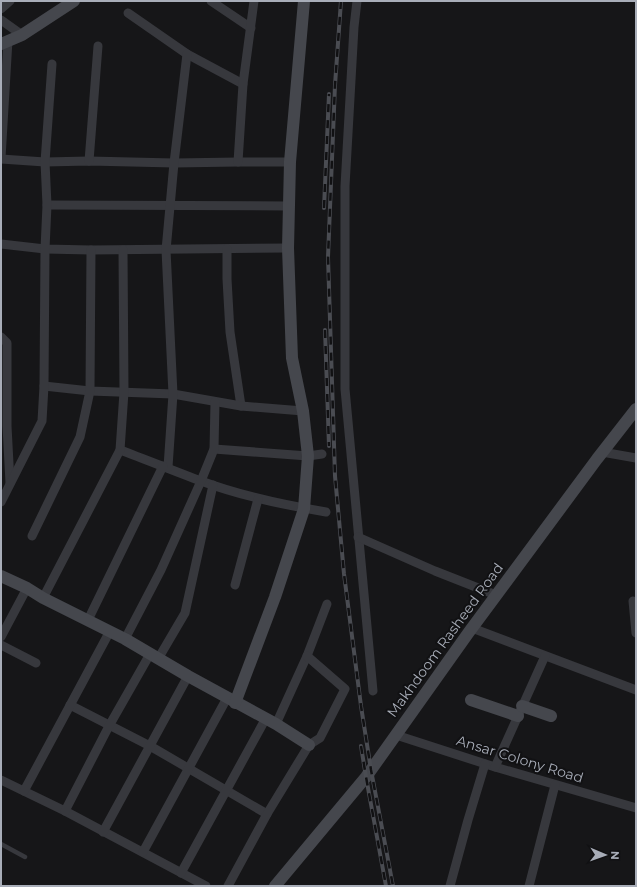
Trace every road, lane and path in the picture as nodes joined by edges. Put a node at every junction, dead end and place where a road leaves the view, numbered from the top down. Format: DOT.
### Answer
graph roads {
  1 [pos="10,1"];
  2 [pos="74,1"];
  3 [pos="211,1"];
  4 [pos="254,1"];
  5 [pos="304,1"];
  6 [pos="357,1"];
  7 [pos="1,9"];
  8 [pos="128,13"];
  9 [pos="1,20"];
  10 [pos="251,28"];
  11 [pos="22,34"];
  12 [pos="4,42"];
  13 [pos="98,46"];
  14 [pos="187,54"];
  15 [pos="52,64"];
  16 [pos="242,84"];
  17 [pos="2,131"];
  18 [pos="1,159"];
  19 [pos="89,161"];
  20 [pos="45,162"];
  21 [pos="238,162"];
  22 [pos="290,162"];
  23 [pos="174,163"];
  24 [pos="47,205"];
  25 [pos="171,205"];
  26 [pos="289,206"];
  27 [pos="1,244"];
  28 [pos="288,248"];
  29 [pos="45,249"];
  30 [pos="227,249"];
  31 [pos="91,250"];
  32 [pos="123,250"];
  33 [pos="166,250"];
  34 [pos="1,337"];
  35 [pos="44,386"];
  36 [pos="90,391"];
  37 [pos="124,392"];
  38 [pos="173,394"];
  39 [pos="215,402"];
  40 [pos="241,406"];
  41 [pos="636,409"];
  42 [pos="303,411"];
  43 [pos="214,449"];
  44 [pos="120,450"];
  45 [pos="602,452"];
  46 [pos="322,454"];
  47 [pos="308,456"];
  48 [pos="636,458"];
  49 [pos="165,466"];
  50 [pos="202,481"];
  51 [pos="10,484"];
  52 [pos="213,485"];
  53 [pos="258,499"];
  54 [pos="1,502"];
  55 [pos="304,509"];
  56 [pos="326,512"];
  57 [pos="32,536"];
  58 [pos="358,537"];
  59 [pos="1,576"];
  60 [pos="235,585"];
  61 [pos="27,588"];
  62 [pos="496,595"];
  63 [pos="43,598"];
  64 [pos="633,601"];
  65 [pos="327,604"];
  66 [pos="88,620"];
  67 [pos="636,627"];
  68 [pos="472,628"];
  69 [pos="110,631"];
  70 [pos="1,636"];
  71 [pos="126,639"];
  72 [pos="1,645"];
  73 [pos="307,656"];
  74 [pos="545,656"];
  75 [pos="154,657"];
  76 [pos="36,663"];
  77 [pos="188,676"];
  78 [pos="636,690"];
  79 [pos="373,692"];
  80 [pos="231,700"];
  81 [pos="472,700"];
  82 [pos="70,705"];
  83 [pos="520,711"];
  84 [pos="551,716"];
  85 [pos="271,721"];
  86 [pos="109,726"];
  87 [pos="396,735"];
  88 [pos="309,745"];
  89 [pos="150,746"];
  90 [pos="485,764"];
  91 [pos="495,767"];
  92 [pos="188,769"];
  93 [pos="1,780"];
  94 [pos="555,785"];
  95 [pos="227,790"];
  96 [pos="24,791"];
  97 [pos="636,808"];
  98 [pos="65,811"];
  99 [pos="267,814"];
  100 [pos="103,832"];
  101 [pos="1,844"];
  102 [pos="143,852"];
  103 [pos="25,857"];
  104 [pos="181,873"];
  105 [pos="206,886"];
  106 [pos="228,886"];
  107 [pos="275,886"];
  108 [pos="450,886"];
  109 [pos="529,886"];
  1 -- 7 [label="street"];
  2 -- 11 [label="street"];
  3 -- 10 [label="street"];
  4 -- 10 [label="street"];
  5 -- 22 [label="street"];
  6 -- 58 [label="street"];
  8 -- 14 [label="street"];
  9 -- 11 [label="street"];
  10 -- 16 [label="street"];
  11 -- 12 [label="street"];
  12 -- 17 [label="street"];
  13 -- 19 [label="street"];
  14 -- 16 [label="street"];
  14 -- 23 [label="street"];
  15 -- 20 [label="street"];
  16 -- 21 [label="street"];
  17 -- 18 [label="street"];
  18 -- 20 [label="street"];
  19 -- 20 [label="street"];
  19 -- 23 [label="street"];
  20 -- 24 [label="street"];
  21 -- 22 [label="street"];
  21 -- 23 [label="street"];
  22 -- 26 [label="street"];
  23 -- 25 [label="street"];
  24 -- 25 [label="street"];
  24 -- 29 [label="street"];
  25 -- 26 [label="street"];
  25 -- 33 [label="street"];
  26 -- 28 [label="street"];
  27 -- 29 [label="street"];
  28 -- 30 [label="street"];
  28 -- 42 [label="street"];
  29 -- 31 [label="street"];
  29 -- 35 [label="street"];
  30 -- 33 [label="street"];
  30 -- 40 [label="street"];
  31 -- 32 [label="street"];
  31 -- 36 [label="street"];
  32 -- 33 [label="street"];
  32 -- 37 [label="street"];
  33 -- 38 [label="street"];
  34 -- 51 [label="street"];
  35 -- 36 [label="street"];
  35 -- 51 [label="street"];
  36 -- 37 [label="street"];
  36 -- 57 [label="street"];
  37 -- 38 [label="street"];
  37 -- 44 [label="street"];
  38 -- 39 [label="street"];
  38 -- 49 [label="street"];
  39 -- 40 [label="street"];
  39 -- 43 [label="street"];
  40 -- 42 [label="street"];
  41 -- 45 [label="street, Makhdoom Rasheed Road"];
  42 -- 47 [label="street"];
  43 -- 47 [label="street"];
  43 -- 50 [label="street"];
  44 -- 49 [label="street"];
  44 -- 63 [label="street"];
  45 -- 48 [label="street"];
  45 -- 62 [label="street, Makhdoom Rasheed Road"];
  46 -- 47 [label="street"];
  47 -- 55 [label="street"];
  49 -- 50 [label="street"];
  49 -- 66 [label="street"];
  50 -- 52 [label="street"];
  50 -- 71 [label="street"];
  51 -- 54 [label="street"];
  52 -- 53 [label="street"];
  52 -- 75 [label="street"];
  53 -- 55 [label="street"];
  53 -- 60 [label="street"];
  55 -- 56 [label="street"];
  55 -- 80 [label="street"];
  58 -- 62 [label="street"];
  58 -- 79 [label="street"];
  59 -- 61 [label="street"];
  61 -- 63 [label="street"];
  61 -- 70 [label="street"];
  62 -- 68 [label="street, Makhdoom Rasheed Road"];
  63 -- 66 [label="street"];
  64 -- 67 [label="street"];
  65 -- 73 [label="street"];
  66 -- 69 [label="street"];
  68 -- 74 [label="street"];
  68 -- 87 [label="street, Makhdoom Rasheed Road"];
  69 -- 71 [label="street"];
  69 -- 82 [label="street"];
  71 -- 75 [label="street"];
  72 -- 76 [label="street"];
  73 -- 85 [label="street"];
  73 -- 88 [label="street"];
  74 -- 78 [label="street"];
  74 -- 83 [label="street"];
  75 -- 77 [label="street"];
  75 -- 86 [label="street"];
  77 -- 80 [label="street"];
  77 -- 89 [label="street"];
  80 -- 85 [label="street"];
  80 -- 92 [label="street"];
  81 -- 83 [label="street"];
  82 -- 86 [label="street"];
  82 -- 96 [label="street"];
  83 -- 84 [label="street"];
  83 -- 91 [label="street"];
  85 -- 88 [label="street"];
  85 -- 95 [label="street"];
  86 -- 89 [label="street"];
  86 -- 98 [label="street"];
  87 -- 90 [label="street, Ansar Colony Road"];
  87 -- 107 [label="street, Makhdoom Rasheed Road"];
  88 -- 99 [label="street"];
  89 -- 92 [label="street"];
  89 -- 100 [label="street"];
  90 -- 91 [label="street, Ansar Colony Road"];
  90 -- 108 [label="street"];
  91 -- 94 [label="street, Ansar Colony Road"];
  92 -- 95 [label="street"];
  92 -- 102 [label="street"];
  93 -- 96 [label="street"];
  94 -- 97 [label="street, Ansar Colony Road"];
  94 -- 109 [label="street"];
  95 -- 99 [label="street"];
  95 -- 104 [label="street"];
  96 -- 98 [label="street"];
  98 -- 100 [label="street"];
  99 -- 106 [label="street"];
  100 -- 102 [label="street"];
  101 -- 103 [label="lane"];
  102 -- 104 [label="street"];
  104 -- 105 [label="street"];
}
